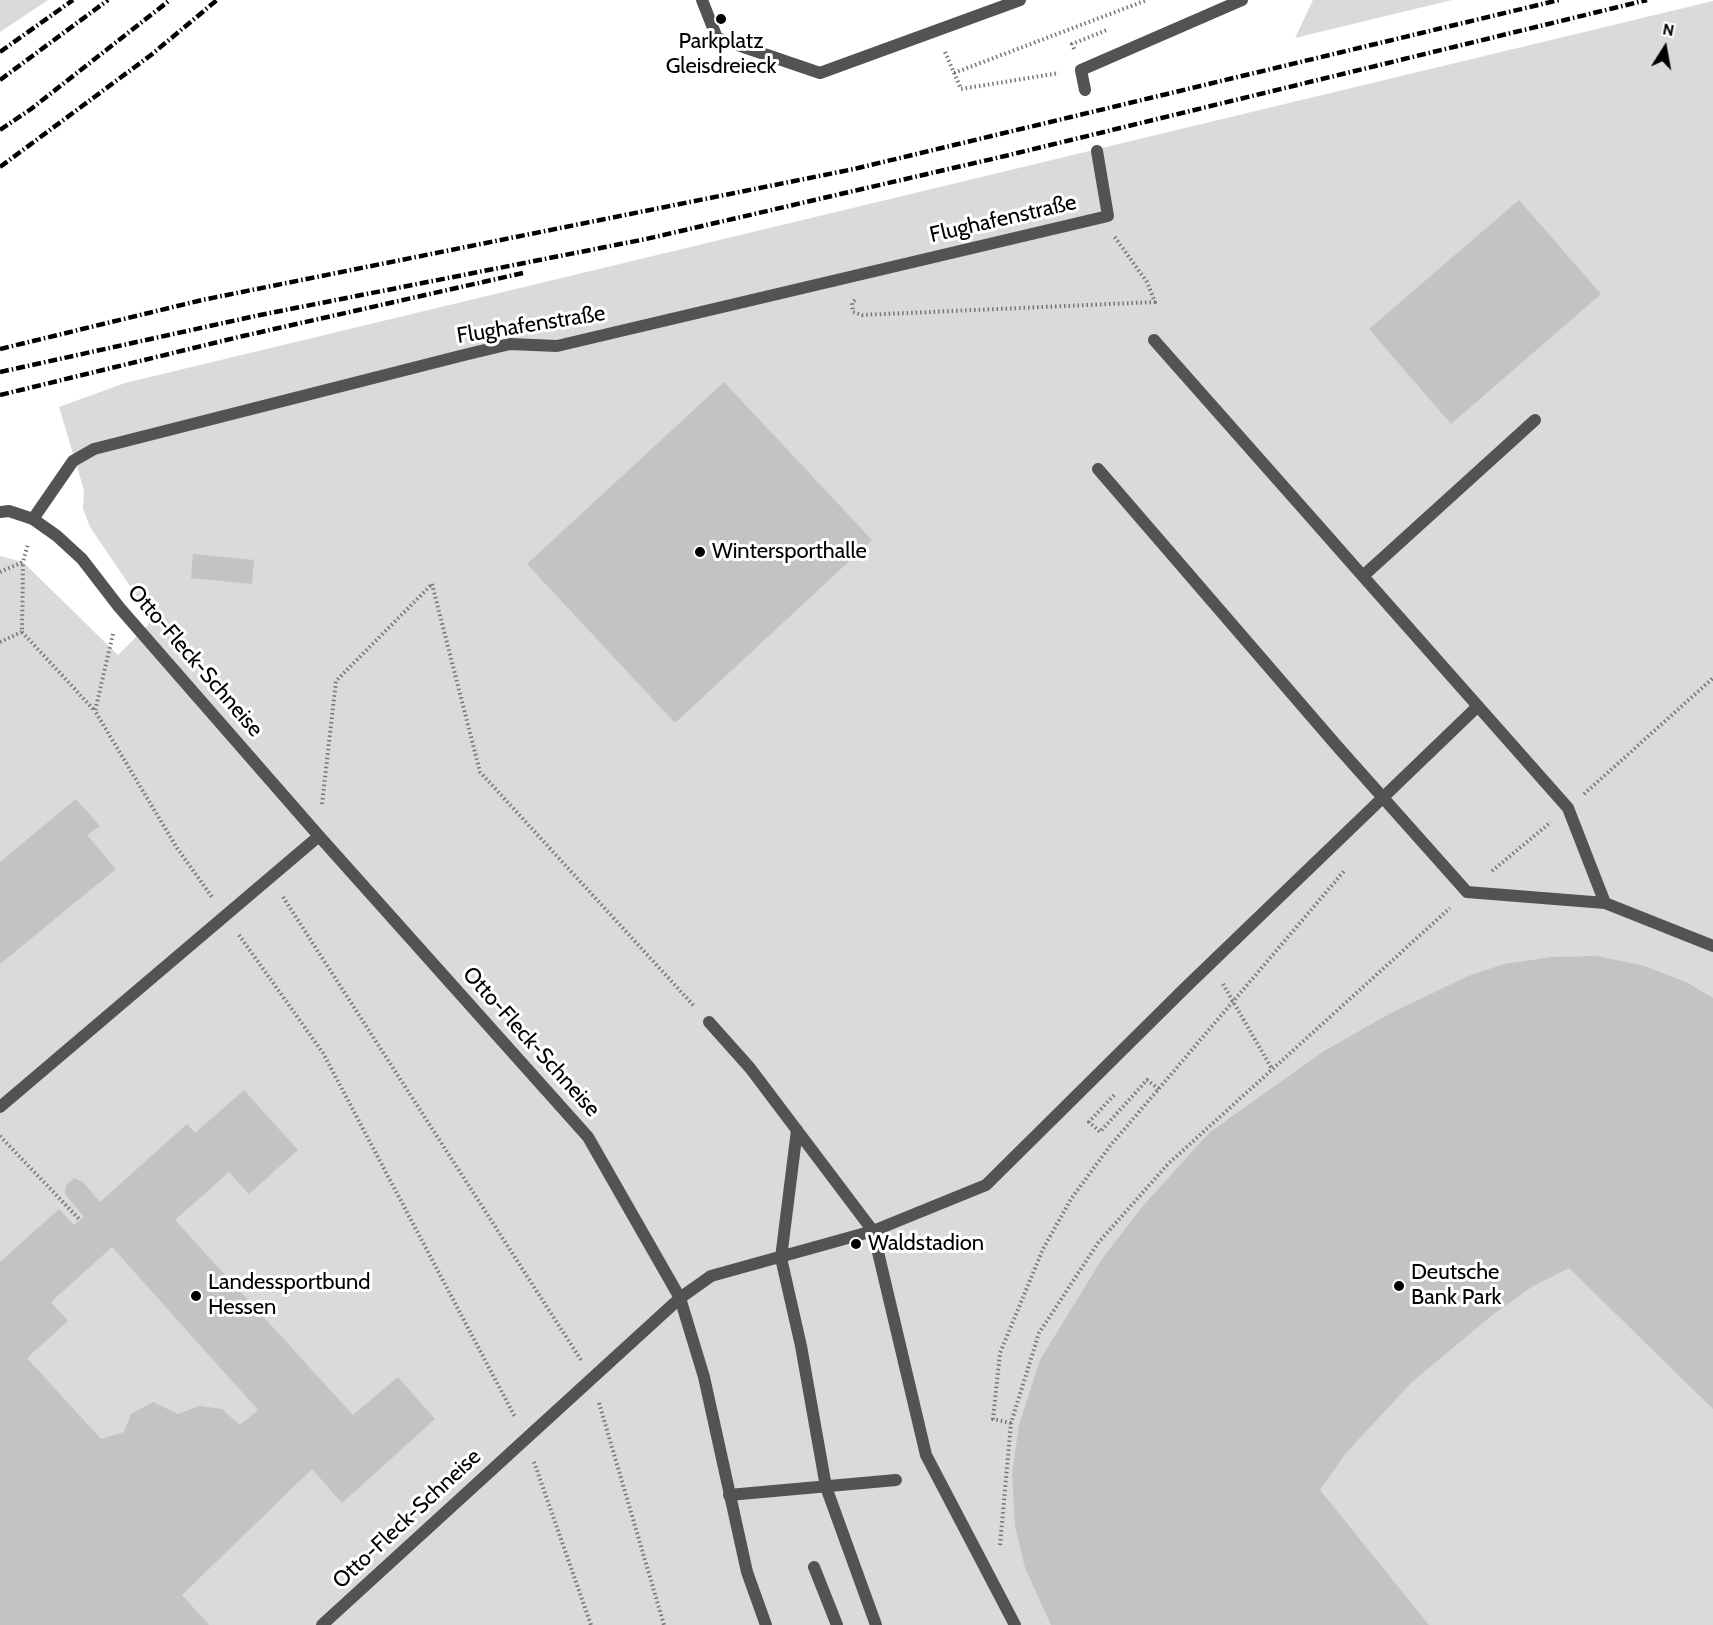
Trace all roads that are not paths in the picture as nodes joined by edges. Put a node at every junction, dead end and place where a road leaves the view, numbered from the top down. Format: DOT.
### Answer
graph roads {
  1 [pos="702,0"];
  2 [pos="1020,0"];
  3 [pos="1242,0"];
  4 [pos="1085,90"];
  5 [pos="1097,151"];
  6 [pos="1154,340"];
  7 [pos="1535,420"];
  8 [pos="1098,469"];
  9 [pos="0,512"];
  10 [pos="33,519"];
  11 [pos="1363,576"];
  12 [pos="1478,706"];
  13 [pos="1384,797"];
  14 [pos="319,836"];
  15 [pos="1605,903"];
  16 [pos="1713,946"];
  17 [pos="709,1022"];
  18 [pos="0,1106"];
  19 [pos="796,1130"];
  20 [pos="873,1231"];
  21 [pos="782,1258"];
  22 [pos="680,1298"];
  23 [pos="896,1480"];
  24 [pos="826,1487"];
  25 [pos="729,1495"];
  26 [pos="814,1567"];
  27 [pos="322,1625"];
  28 [pos="766,1625"];
  29 [pos="837,1625"];
  30 [pos="876,1625"];
  31 [pos="1015,1625"];
  1 -- 2 [label="street"];
  3 -- 4 [label="street"];
  5 -- 10 [label="street, Flughafenstraße"];
  6 -- 11 [label="street"];
  7 -- 11 [label="street"];
  8 -- 13 [label="street"];
  9 -- 10 [label="street"];
  10 -- 14 [label="street, Otto-Fleck-Schneise"];
  11 -- 12 [label="street"];
  12 -- 13 [label="street"];
  12 -- 15 [label="street"];
  13 -- 15 [label="street"];
  13 -- 20 [label="street"];
  14 -- 18 [label="street"];
  14 -- 22 [label="street, Otto-Fleck-Schneise"];
  15 -- 16 [label="street"];
  17 -- 19 [label="street"];
  19 -- 20 [label="street"];
  19 -- 21 [label="street"];
  20 -- 21 [label="street"];
  20 -- 31 [label="street"];
  21 -- 22 [label="street"];
  21 -- 24 [label="street"];
  22 -- 25 [label="street, Otto-Fleck-Schneise"];
  22 -- 27 [label="street, Otto-Fleck-Schneise"];
  23 -- 24 [label="street"];
  24 -- 25 [label="street"];
  24 -- 30 [label="street"];
  25 -- 28 [label="street, Otto-Fleck-Schneise"];
  26 -- 29 [label="street"];
}
